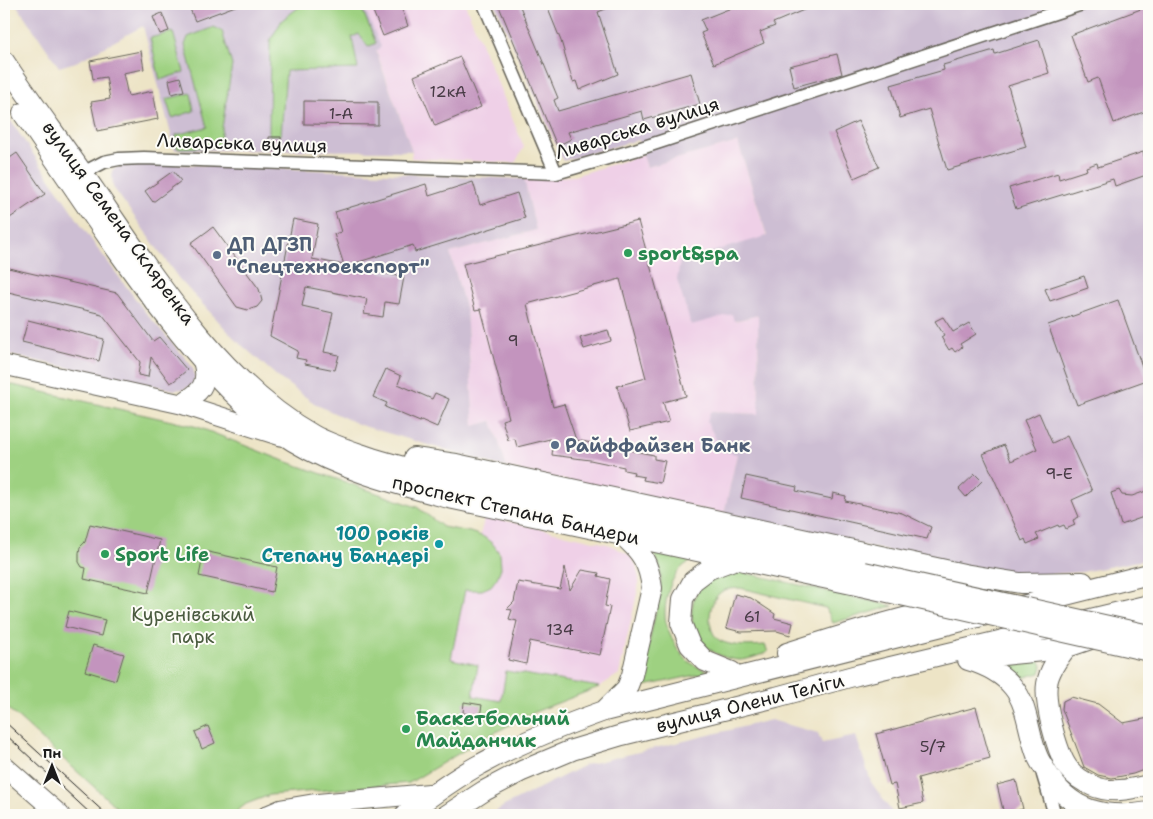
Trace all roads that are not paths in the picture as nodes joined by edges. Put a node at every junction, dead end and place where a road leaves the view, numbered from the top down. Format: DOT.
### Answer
graph roads {
  1 [pos="484,4"];
  2 [pos="1082,4"];
  3 [pos="4,61"];
  4 [pos="4,85"];
  5 [pos="556,173"];
  6 [pos="76,177"];
  7 [pos="203,362"];
  8 [pos="4,365"];
  9 [pos="181,404"];
  10 [pos="313,435"];
  11 [pos="287,438"];
  12 [pos="343,448"];
  13 [pos="622,535"];
  14 [pos="736,559"];
  15 [pos="1144,576"];
  16 [pos="862,579"];
  17 [pos="1083,582"];
  18 [pos="1149,605"];
  19 [pos="1149,619"];
  20 [pos="1149,635"];
  21 [pos="1067,647"];
  22 [pos="1149,651"];
  23 [pos="966,659"];
  24 [pos="732,672"];
  25 [pos="857,675"];
  26 [pos="677,693"];
  27 [pos="604,711"];
  28 [pos="1037,756"];
  29 [pos="4,766"];
  30 [pos="1149,785"];
  31 [pos="435,793"];
  32 [pos="1149,812"];
  33 [pos="60,815"];
  34 [pos="268,815"];
  35 [pos="405,815"];
  36 [pos="447,815"];
  37 [pos="1055,815"];
  38 [pos="1136,815"];
  1 -- 5 [label="street"];
  2 -- 5 [label="street, Ливарська вулиця"];
  3 -- 6 [label="main road, вулиця Семена Скляренка"];
  4 -- 6 [label="main road, вулиця Семена Скляренка"];
  5 -- 6 [label="street, Ливарська вулиця"];
  6 -- 7 [label="main road, вулиця Семена Скляренка"];
  6 -- 10 [label="main road, вулиця Семена Скляренка"];
  7 -- 9 [label="main road"];
  7 -- 11 [label="main road, вулиця Семена Скляренка"];
  8 -- 9 [label="main road, проспект Степана Бандери"];
  9 -- 11 [label="main road, проспект Степана Бандери"];
  10 -- 12 [label="main road, проспект Степана Бандери"];
  11 -- 13 [label="main road, проспект Степана Бандери"];
  12 -- 16 [label="main road, проспект Степана Бандери"];
  12 -- 17 [label="main road"];
  13 -- 14 [label="main road, проспект Степана Бандери"];
  13 -- 27 [label="main road"];
  14 -- 16 [label="main road, проспект Степана Бандери"];
  14 -- 24 [label="main road"];
  15 -- 17 [label="main road"];
  15 -- 26 [label="main road, вулиця Олени Теліги"];
  16 -- 20 [label="main road, bridge"];
  16 -- 22 [label="main road, bridge"];
  17 -- 24 [label="main road"];
  18 -- 25 [label="main road, вулиця Олени Теліги"];
  19 -- 21 [label="main road"];
  21 -- 23 [label="main road"];
  21 -- 30 [label="main road"];
  23 -- 25 [label="main road"];
  23 -- 28 [label="main road"];
  24 -- 26 [label="main road"];
  25 -- 36 [label="main road, вулиця Олени Теліги"];
  26 -- 27 [label="main road, вулиця Олени Теліги"];
  27 -- 31 [label="main road, вулиця Олени Теліги"];
  28 -- 37 [label="street"];
  28 -- 38 [label="main road"];
  29 -- 33 [label="main road"];
  31 -- 34 [label="main road"];
  31 -- 35 [label="main road, вулиця Олени Теліги"];
  32 -- 38 [label="main road"];
}
